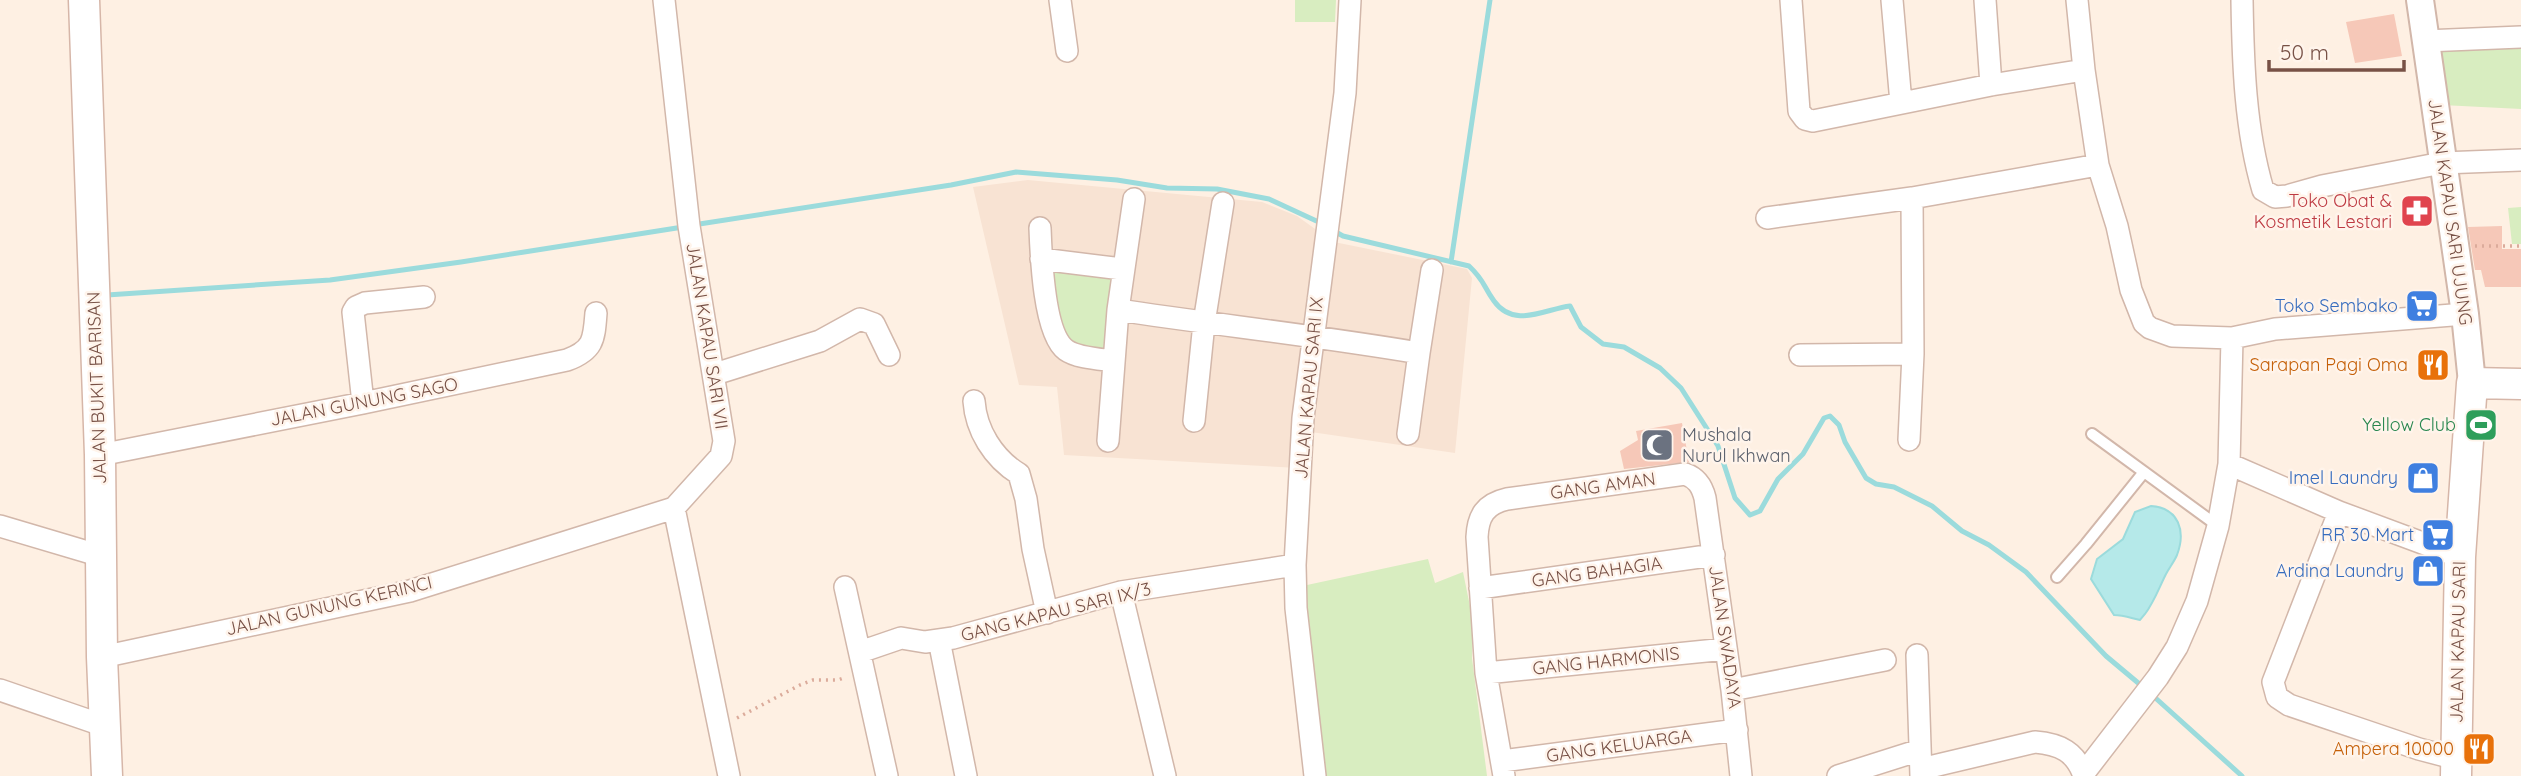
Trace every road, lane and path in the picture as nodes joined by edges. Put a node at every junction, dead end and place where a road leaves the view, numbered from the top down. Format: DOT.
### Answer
graph roads {
  1 [pos="84,0"];
  2 [pos="664,0"];
  3 [pos="1060,0"];
  4 [pos="1350,0"];
  5 [pos="1791,0"];
  6 [pos="1892,0"];
  7 [pos="1985,0"];
  8 [pos="2077,0"];
  9 [pos="2242,0"];
  10 [pos="2420,0"];
  11 [pos="2521,37"];
  12 [pos="2425,41"];
  13 [pos="1067,51"];
  14 [pos="2084,70"];
  15 [pos="1991,85"];
  16 [pos="1900,103"];
  17 [pos="2521,160"];
  18 [pos="2442,163"];
  19 [pos="2098,165"];
  20 [pos="1912,198"];
  21 [pos="1134,199"];
  22 [pos="1223,203"];
  23 [pos="1767,218"];
  24 [pos="1040,228"];
  25 [pos="2521,246"];
  26 [pos="2455,247"];
  27 [pos="1041,259"];
  28 [pos="1122,270"];
  29 [pos="1432,270"];
  30 [pos="424,297"];
  31 [pos="1118,310"];
  32 [pos="596,313"];
  33 [pos="2465,314"];
  34 [pos="1204,323"];
  35 [pos="1312,335"];
  36 [pos="2232,338"];
  37 [pos="1419,353"];
  38 [pos="1913,354"];
  39 [pos="889,355"];
  40 [pos="1800,355"];
  41 [pos="1114,361"];
  42 [pos="715,374"];
  43 [pos="2472,383"];
  44 [pos="2521,384"];
  45 [pos="974,401"];
  46 [pos="363,403"];
  47 [pos="1194,421"];
  48 [pos="1408,434"];
  49 [pos="2092,434"];
  50 [pos="1909,440"];
  51 [pos="1108,441"];
  52 [pos="100,455"];
  53 [pos="2228,464"];
  54 [pos="2144,472"];
  55 [pos="1705,498"];
  56 [pos="674,508"];
  57 [pos="2339,512"];
  58 [pos="0,526"];
  59 [pos="2218,526"];
  60 [pos="1714,555"];
  61 [pos="101,556"];
  62 [pos="2460,557"];
  63 [pos="1294,565"];
  64 [pos="2057,577"];
  65 [pos="845,587"];
  66 [pos="1480,588"];
  67 [pos="1121,592"];
  68 [pos="1047,613"];
  69 [pos="939,640"];
  70 [pos="1726,649"];
  71 [pos="1917,655"];
  72 [pos="102,657"];
  73 [pos="1885,660"];
  74 [pos="862,661"];
  75 [pos="1486,673"];
  76 [pos="0,690"];
  77 [pos="1732,690"];
  78 [pos="717,722"];
  79 [pos="105,726"];
  80 [pos="1737,730"];
  81 [pos="1921,765"];
  82 [pos="2456,767"];
  83 [pos="1503,769"];
  84 [pos="2084,774"];
  85 [pos="107,776"];
  86 [pos="729,776"];
  87 [pos="887,776"];
  88 [pos="966,776"];
  89 [pos="1165,776"];
  90 [pos="1315,776"];
  91 [pos="1741,776"];
  92 [pos="1838,776"];
  1 -- 52 [label="main road, JALAN BUKIT BARISAN"];
  2 -- 42 [label="street, JALAN KAPAU SARI VII"];
  3 -- 13 [label="street"];
  4 -- 35 [label="street, JALAN KAPAU SARI IX"];
  5 -- 16 [label="street"];
  6 -- 16 [label="street"];
  7 -- 15 [label="street"];
  8 -- 14 [label="street"];
  9 -- 18 [label="street"];
  10 -- 12 [label="street, JALAN KAPAU SARI UJUNG"];
  11 -- 12 [label="street"];
  12 -- 18 [label="street, JALAN KAPAU SARI UJUNG"];
  14 -- 15 [label="street"];
  14 -- 19 [label="street"];
  15 -- 16 [label="street"];
  17 -- 18 [label="street"];
  18 -- 26 [label="street, JALAN KAPAU SARI UJUNG"];
  19 -- 20 [label="street"];
  19 -- 36 [label="street"];
  20 -- 23 [label="street"];
  20 -- 38 [label="street"];
  21 -- 28 [label="street"];
  22 -- 34 [label="street"];
  24 -- 27 [label="street"];
  25 -- 26 [label="path"];
  26 -- 33 [label="street, JALAN KAPAU SARI UJUNG"];
  27 -- 28 [label="street"];
  27 -- 41 [label="street"];
  28 -- 31 [label="street"];
  29 -- 37 [label="street"];
  30 -- 46 [label="street"];
  31 -- 34 [label="street"];
  31 -- 41 [label="street"];
  32 -- 46 [label="street, JALAN GUNUNG SAGO"];
  33 -- 36 [label="street"];
  33 -- 43 [label="street, JALAN KAPAU SARI UJUNG"];
  34 -- 35 [label="street"];
  34 -- 47 [label="street"];
  35 -- 37 [label="street"];
  35 -- 63 [label="street, JALAN KAPAU SARI IX"];
  36 -- 53 [label="street"];
  37 -- 48 [label="street"];
  38 -- 40 [label="street"];
  38 -- 50 [label="street"];
  39 -- 42 [label="street"];
  41 -- 51 [label="street"];
  42 -- 56 [label="street, JALAN KAPAU SARI VII"];
  43 -- 44 [label="main road"];
  43 -- 62 [label="main road, JALAN KAPAU SARI"];
  45 -- 68 [label="street"];
  46 -- 52 [label="street, JALAN GUNUNG SAGO"];
  49 -- 54 [label="lane"];
  52 -- 61 [label="main road, JALAN BUKIT BARISAN"];
  53 -- 57 [label="street"];
  53 -- 59 [label="street"];
  54 -- 59 [label="lane"];
  54 -- 64 [label="lane"];
  55 -- 60 [label="street, JALAN SWADAYA"];
  55 -- 66 [label="street, GANG AMAN"];
  56 -- 72 [label="street, JALAN GUNUNG KERINCI"];
  56 -- 78 [label="street"];
  57 -- 62 [label="street"];
  57 -- 82 [label="street"];
  58 -- 61 [label="street"];
  59 -- 84 [label="street"];
  60 -- 66 [label="street, GANG BAHAGIA"];
  60 -- 70 [label="street, JALAN SWADAYA"];
  61 -- 72 [label="main road, JALAN BUKIT BARISAN"];
  62 -- 82 [label="main road, JALAN KAPAU SARI"];
  63 -- 67 [label="street, GANG KAPAU SARI IX/3"];
  63 -- 90 [label="street, JALAN KAPAU SARI IX"];
  65 -- 74 [label="street"];
  66 -- 75 [label="street"];
  67 -- 68 [label="street, GANG KAPAU SARI IX/3"];
  67 -- 89 [label="street"];
  68 -- 69 [label="street, GANG KAPAU SARI IX/3"];
  69 -- 74 [label="street, GANG KAPAU SARI IX/3"];
  69 -- 88 [label="street"];
  70 -- 75 [label="street, GANG HARMONIS"];
  70 -- 77 [label="street, JALAN SWADAYA"];
  71 -- 81 [label="street"];
  72 -- 79 [label="main road, JALAN BUKIT BARISAN"];
  73 -- 77 [label="street"];
  74 -- 78 [label="path"];
  74 -- 87 [label="street"];
  75 -- 83 [label="street"];
  76 -- 79 [label="street"];
  77 -- 80 [label="street, JALAN SWADAYA"];
  78 -- 86 [label="street"];
  79 -- 85 [label="main road, JALAN BUKIT BARISAN"];
  80 -- 83 [label="street, GANG KELUARGA"];
  80 -- 91 [label="street, JALAN SWADAYA"];
  81 -- 84 [label="street"];
  81 -- 92 [label="street"];
}
